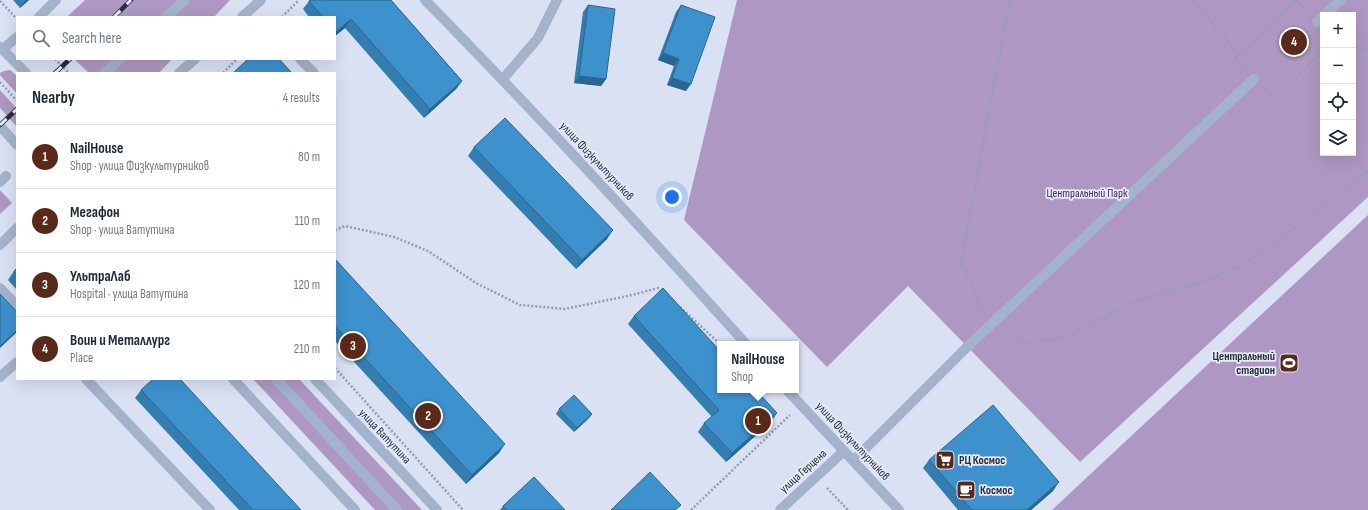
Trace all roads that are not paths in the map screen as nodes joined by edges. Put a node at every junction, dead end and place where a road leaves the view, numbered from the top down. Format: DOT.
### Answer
graph roads {
  1 [pos="56,0"];
  2 [pos="185,0"];
  3 [pos="261,0"];
  4 [pos="425,0"];
  5 [pos="557,0"];
  6 [pos="1341,0"];
  7 [pos="251,9"];
  8 [pos="1328,12"];
  9 [pos="40,16"];
  10 [pos="167,16"];
  11 [pos="243,16"];
  12 [pos="258,16"];
  13 [pos="16,38"];
  14 [pos="1,48"];
  15 [pos="119,60"];
  16 [pos="194,60"];
  17 [pos="301,60"];
  18 [pos="25,72"];
  19 [pos="106,72"];
  20 [pos="180,72"];
  21 [pos="313,72"];
  22 [pos="503,79"];
  23 [pos="1254,79"];
  24 [pos="0,126"];
  25 [pos="16,143"];
  26 [pos="16,229"];
  27 [pos="0,245"];
  28 [pos="0,288"];
  29 [pos="16,305"];
  30 [pos="743,341"];
  31 [pos="16,363"];
  32 [pos="0,377"];
  33 [pos="87,380"];
  34 [pos="234,380"];
  35 [pos="277,380"];
  36 [pos="316,380"];
  37 [pos="790,393"];
  38 [pos="844,452"];
  39 [pos="854,460"];
  40 [pos="210,510"];
  41 [pos="356,510"];
  42 [pos="397,510"];
  43 [pos="437,510"];
  44 [pos="780,510"];
  45 [pos="899,510"];
  1 -- 9 [label="street"];
  2 -- 10 [label="street"];
  3 -- 7 [label="street"];
  4 -- 22 [label="street, улица Физкультурников"];
  5 -- 22 [label="street"];
  6 -- 8 [label="street"];
  7 -- 11 [label="street"];
  7 -- 12 [label="street"];
  13 -- 14 [label="street"];
  14 -- 18 [label="street"];
  15 -- 19 [label="street"];
  16 -- 20 [label="street"];
  17 -- 21 [label="street"];
  22 -- 30 [label="street, улица Физкультурников"];
  23 -- 39 [label="street"];
  24 -- 25 [label="street"];
  26 -- 27 [label="street"];
  28 -- 29 [label="street"];
  31 -- 32 [label="street"];
  33 -- 40 [label="street"];
  34 -- 41 [label="street"];
  35 -- 42 [label="street"];
  36 -- 43 [label="street, улица Ватутина"];
  37 -- 38 [label="street, улица Физкультурников"];
  38 -- 39 [label="street, улица Физкультурников"];
  38 -- 44 [label="street, улица Герцена"];
  39 -- 45 [label="street, улица Физкультурников"];
}
